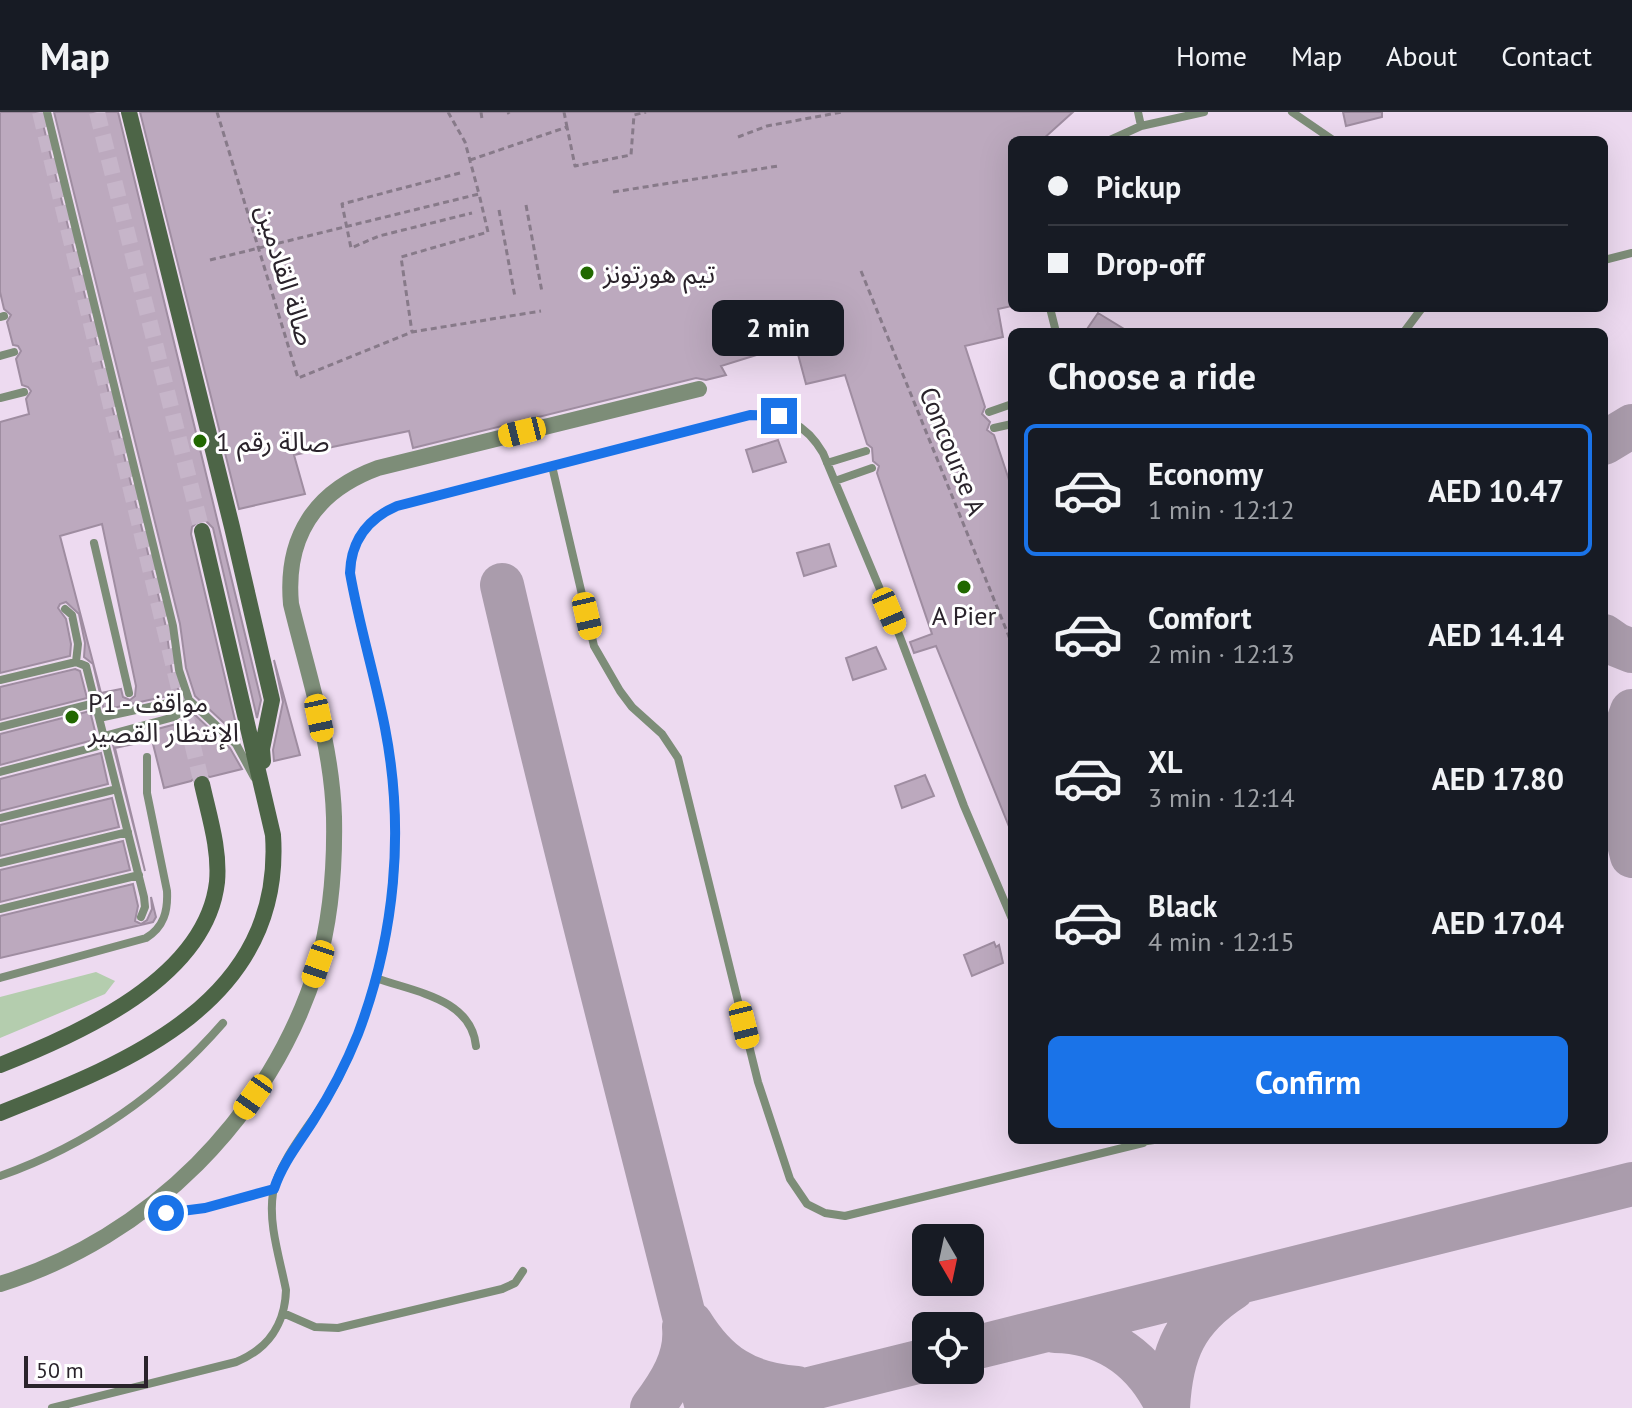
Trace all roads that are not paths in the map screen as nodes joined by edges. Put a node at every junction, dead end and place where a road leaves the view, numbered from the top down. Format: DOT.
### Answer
graph roads {
  1 [pos="47,112"];
  2 [pos="129,112"];
  3 [pos="1138,112"];
  4 [pos="1204,112"];
  5 [pos="1292,112"];
  6 [pos="1174,115"];
  7 [pos="1141,126"];
  8 [pos="1119,136"];
  9 [pos="1327,136"];
  10 [pos="1632,253"];
  11 [pos="1608,259"];
  12 [pos="14,352"];
  13 [pos="0,356"];
  14 [pos="699,389"];
  15 [pos="24,392"];
  16 [pos="0,398"];
  17 [pos="1008,405"];
  18 [pos="989,412"];
  19 [pos="1008,425"];
  20 [pos="994,428"];
  21 [pos="866,451"];
  22 [pos="827,463"];
  23 [pos="552,466"];
  24 [pos="872,468"];
  25 [pos="835,481"];
  26 [pos="202,531"];
  27 [pos="94,543"];
  28 [pos="65,609"];
  29 [pos="76,662"];
  30 [pos="0,680"];
  31 [pos="129,693"];
  32 [pos="95,703"];
  33 [pos="192,705"];
  34 [pos="99,718"];
  35 [pos="0,727"];
  36 [pos="105,740"];
  37 [pos="147,757"];
  38 [pos="0,772"];
  39 [pos="202,784"];
  40 [pos="117,789"];
  41 [pos="265,799"];
  42 [pos="0,818"];
  43 [pos="128,832"];
  44 [pos="0,863"];
  45 [pos="139,875"];
  46 [pos="0,909"];
  47 [pos="1008,910"];
  48 [pos="141,917"];
  49 [pos="0,978"];
  50 [pos="376,978"];
  51 [pos="223,1023"];
  52 [pos="476,1046"];
  53 [pos="0,1065"];
  54 [pos="0,1113"];
  55 [pos="1139,1144"];
  56 [pos="0,1176"];
  57 [pos="274,1189"];
  58 [pos="137,1215"];
  59 [pos="523,1271"];
  60 [pos="0,1284"];
  61 [pos="283,1313"];
  62 [pos="52,1408"];
  1 -- 33 [label="lane"];
  2 -- 41 [label="street"];
  3 -- 7 [label="lane"];
  4 -- 6 [label="lane"];
  5 -- 9 [label="lane"];
  6 -- 7 [label="lane"];
  7 -- 8 [label="lane"];
  10 -- 11 [label="lane"];
  12 -- 13 [label="lane"];
  14 -- 58 [label="street"];
  15 -- 16 [label="lane"];
  17 -- 18 [label="lane"];
  19 -- 20 [label="lane"];
  21 -- 22 [label="lane"];
  22 -- 23 [label="lane"];
  22 -- 25 [label="lane"];
  23 -- 50 [label="lane"];
  23 -- 55 [label="lane"];
  24 -- 25 [label="lane"];
  25 -- 47 [label="lane"];
  26 -- 41 [label="street"];
  27 -- 31 [label="lane"];
  28 -- 29 [label="lane"];
  29 -- 30 [label="lane"];
  29 -- 32 [label="lane"];
  32 -- 34 [label="lane"];
  32 -- 35 [label="lane"];
  33 -- 34 [label="lane"];
  33 -- 36 [label="lane"];
  33 -- 41 [label="lane"];
  34 -- 36 [label="lane"];
  36 -- 38 [label="lane"];
  36 -- 40 [label="lane"];
  37 -- 49 [label="lane"];
  39 -- 53 [label="street"];
  40 -- 42 [label="lane"];
  40 -- 43 [label="lane"];
  41 -- 54 [label="street"];
  43 -- 44 [label="lane"];
  43 -- 45 [label="lane"];
  45 -- 46 [label="lane"];
  45 -- 48 [label="lane"];
  50 -- 52 [label="lane"];
  50 -- 57 [label="lane"];
  51 -- 56 [label="lane"];
  57 -- 58 [label="lane"];
  57 -- 61 [label="lane"];
  58 -- 60 [label="street"];
  59 -- 61 [label="lane"];
  61 -- 62 [label="lane"];
}
